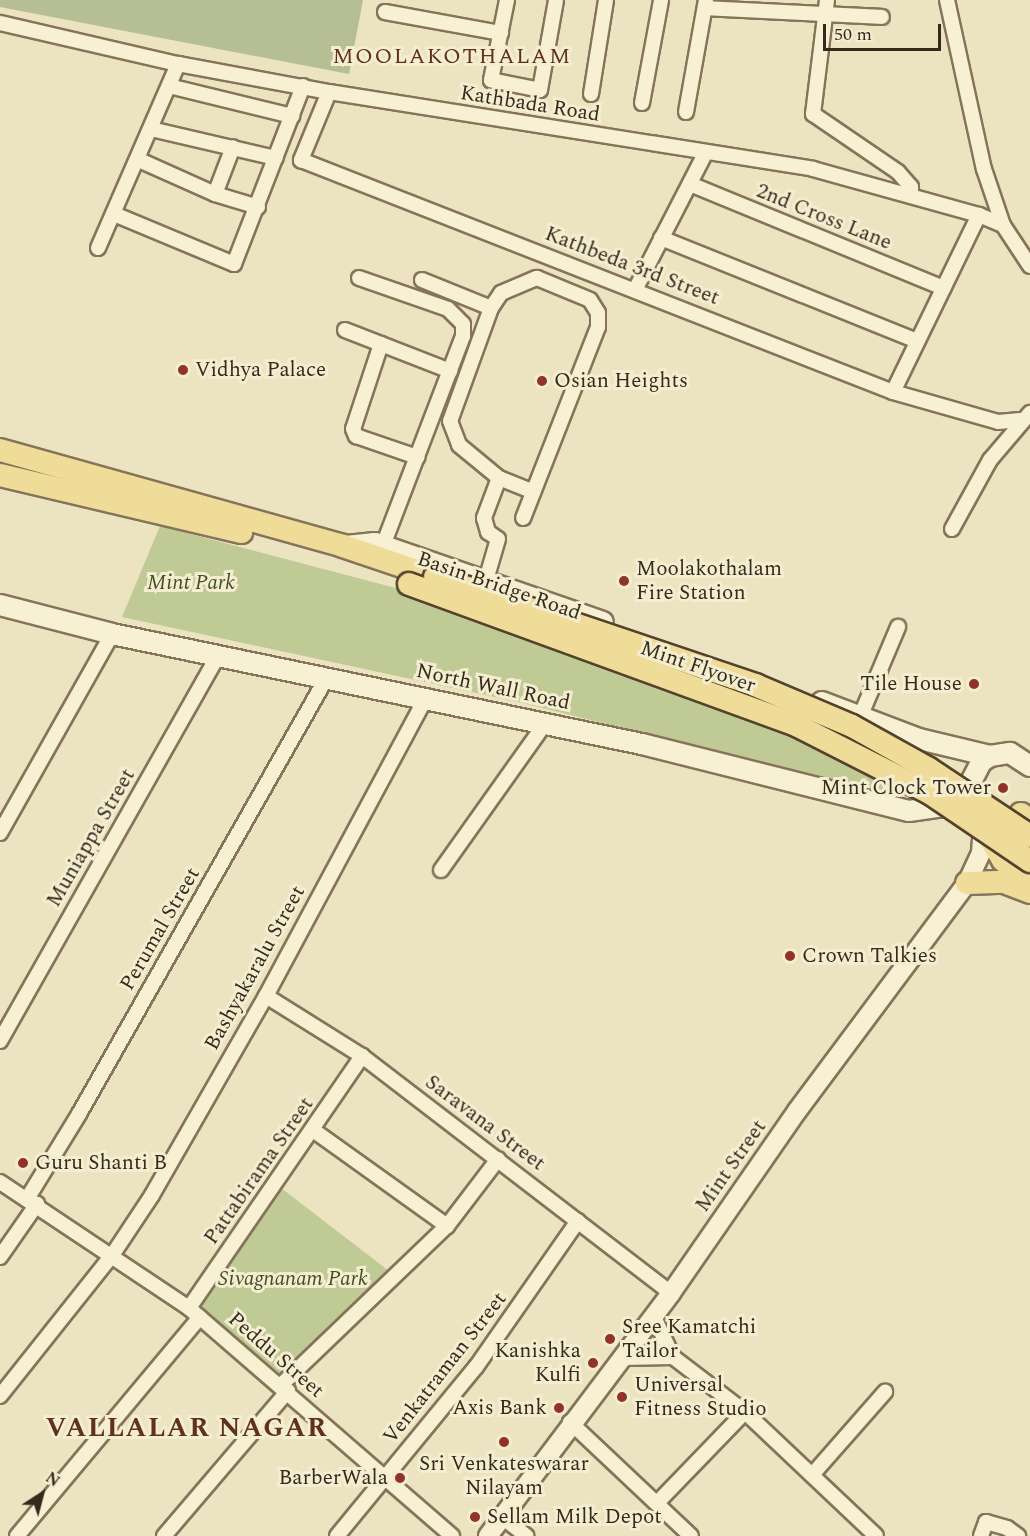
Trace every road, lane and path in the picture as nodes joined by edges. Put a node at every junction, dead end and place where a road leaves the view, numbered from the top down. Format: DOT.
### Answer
graph roads {
  1 [pos="507,0"];
  2 [pos="556,0"];
  3 [pos="606,0"];
  4 [pos="661,0"];
  5 [pos="827,0"];
  6 [pos="947,0"];
  7 [pos="705,4"];
  8 [pos="775,6"];
  9 [pos="385,12"];
  10 [pos="826,16"];
  11 [pos="882,17"];
  12 [pos="0,22"];
  13 [pos="501,33"];
  14 [pos="178,64"];
  15 [pos="169,86"];
  16 [pos="303,86"];
  17 [pos="329,92"];
  18 [pos="591,93"];
  19 [pos="642,103"];
  20 [pos="686,112"];
  21 [pos="292,116"];
  22 [pos="151,129"];
  23 [pos="232,147"];
  24 [pos="705,154"];
  25 [pos="276,158"];
  26 [pos="139,160"];
  27 [pos="690,184"];
  28 [pos="215,194"];
  29 [pos="911,195"];
  30 [pos="258,207"];
  31 [pos="114,214"];
  32 [pos="979,215"];
  33 [pos="1003,225"];
  34 [pos="661,238"];
  35 [pos="98,248"];
  36 [pos="1030,266"];
  37 [pos="359,278"];
  38 [pos="422,280"];
  39 [pos="636,288"];
  40 [pos="943,288"];
  41 [pos="490,308"];
  42 [pos="345,330"];
  43 [pos="917,341"];
  44 [pos="381,344"];
  45 [pos="450,371"];
  46 [pos="893,392"];
  47 [pos="1025,416"];
  48 [pos="0,450"];
  49 [pos="417,458"];
  50 [pos="0,475"];
  51 [pos="499,478"];
  52 [pos="532,492"];
  53 [pos="523,518"];
  54 [pos="952,529"];
  55 [pos="383,545"];
  56 [pos="343,546"];
  57 [pos="411,577"];
  58 [pos="486,580"];
  59 [pos="0,605"];
  60 [pos="898,627"];
  61 [pos="112,634"];
  62 [pos="218,656"];
  63 [pos="327,677"];
  64 [pos="426,698"];
  65 [pos="860,717"];
  66 [pos="546,722"];
  67 [pos="919,739"];
  68 [pos="1030,743"];
  69 [pos="1010,753"];
  70 [pos="990,756"];
  71 [pos="1030,766"];
  72 [pos="984,809"];
  73 [pos="909,811"];
  74 [pos="1027,814"];
  75 [pos="0,833"];
  76 [pos="1030,836"];
  77 [pos="1030,861"];
  78 [pos="441,870"];
  79 [pos="967,883"];
  80 [pos="1030,883"];
  81 [pos="1030,892"];
  82 [pos="266,996"];
  83 [pos="0,1041"];
  84 [pos="362,1056"];
  85 [pos="313,1130"];
  86 [pos="498,1159"];
  87 [pos="0,1182"];
  88 [pos="32,1202"];
  89 [pos="578,1221"];
  90 [pos="447,1226"];
  91 [pos="113,1254"];
  92 [pos="0,1257"];
  93 [pos="671,1293"];
  94 [pos="194,1312"];
  95 [pos="653,1315"];
  96 [pos="674,1357"];
  97 [pos="620,1358"];
  98 [pos="284,1388"];
  99 [pos="885,1392"];
  100 [pos="0,1395"];
  101 [pos="745,1412"];
  102 [pos="570,1422"];
  103 [pos="812,1474"];
  104 [pos="384,1479"];
  105 [pos="657,1503"];
  106 [pos="502,1517"];
  107 [pos="17,1536"];
  108 [pos="164,1536"];
  109 [pos="337,1536"];
  110 [pos="452,1536"];
  111 [pos="488,1536"];
  112 [pos="526,1536"];
  113 [pos="691,1536"];
  114 [pos="876,1536"];
  115 [pos="981,1536"];
  116 [pos="1018,1536"];
  1 -- 13 [label="street"];
  2 -- 13 [label="street"];
  3 -- 18 [label="street"];
  4 -- 19 [label="street"];
  5 -- 10 [label="street"];
  6 -- 33 [label="street"];
  7 -- 8 [label="street"];
  7 -- 20 [label="street"];
  8 -- 10 [label="street"];
  9 -- 13 [label="street"];
  10 -- 11 [label="street"];
  10 -- 29 [label="street"];
  12 -- 14 [label="street, Kathbada Road"];
  14 -- 15 [label="street"];
  14 -- 16 [label="street, Kathbada Road"];
  15 -- 21 [label="street"];
  15 -- 22 [label="street"];
  16 -- 17 [label="street, Kathbada Road"];
  16 -- 21 [label="street"];
  17 -- 24 [label="street, Kathbada Road"];
  17 -- 39 [label="street, Kathbeda 3rd Street"];
  21 -- 25 [label="street"];
  22 -- 23 [label="street"];
  22 -- 26 [label="street"];
  23 -- 25 [label="street"];
  23 -- 28 [label="street"];
  24 -- 27 [label="street"];
  24 -- 29 [label="street, Kathbada Road"];
  25 -- 30 [label="street"];
  26 -- 28 [label="street"];
  26 -- 31 [label="street"];
  27 -- 34 [label="street"];
  27 -- 40 [label="street, 2nd Cross Lane"];
  28 -- 30 [label="street"];
  29 -- 32 [label="street, Kathbada Road"];
  30 -- 31 [label="street"];
  31 -- 35 [label="street"];
  32 -- 33 [label="street, Kathbada Road"];
  32 -- 40 [label="street"];
  33 -- 36 [label="street"];
  34 -- 39 [label="street"];
  34 -- 43 [label="street"];
  37 -- 45 [label="street"];
  38 -- 41 [label="street"];
  39 -- 46 [label="street, Kathbeda 3rd Street"];
  40 -- 43 [label="street"];
  41 -- 51 [label="street"];
  41 -- 52 [label="street"];
  42 -- 44 [label="street"];
  43 -- 46 [label="street"];
  44 -- 45 [label="street"];
  44 -- 49 [label="street"];
  45 -- 49 [label="street"];
  46 -- 47 [label="street, Kathbeda 3rd Street"];
  47 -- 54 [label="street"];
  48 -- 56 [label="main road, Basin Bridge Road"];
  49 -- 55 [label="street"];
  50 -- 57 [label="main road, Mint Flyover"];
  51 -- 52 [label="street"];
  51 -- 58 [label="street"];
  52 -- 53 [label="street"];
  55 -- 56 [label="main road, Basin Bridge Road"];
  55 -- 58 [label="main road, Basin Bridge Road"];
  56 -- 57 [label="main road, Mint Flyover"];
  57 -- 76 [label="main road, Mint Flyover, bridge"];
  57 -- 77 [label="main road, Mint Flyover, bridge"];
  58 -- 65 [label="main road, Basin Bridge Road"];
  59 -- 61 [label="main road, North Wall Road"];
  60 -- 65 [label="street"];
  61 -- 62 [label="main road, North Wall Road"];
  61 -- 75 [label="street"];
  62 -- 63 [label="main road, North Wall Road"];
  62 -- 83 [label="street, Muniappa Street"];
  63 -- 64 [label="main road, North Wall Road"];
  63 -- 88 [label="street, Perumal Street"];
  64 -- 66 [label="main road, North Wall Road"];
  64 -- 82 [label="street, Bashyakaralu Street"];
  65 -- 67 [label="main road, Basin Bridge Road"];
  66 -- 73 [label="main road, North Wall Road"];
  66 -- 78 [label="street"];
  67 -- 70 [label="main road, Basin Bridge Road"];
  67 -- 73 [label="main road"];
  68 -- 69 [label="main road"];
  69 -- 70 [label="main road"];
  69 -- 71 [label="main road"];
  70 -- 72 [label="main road"];
  72 -- 73 [label="main road, North Wall Road"];
  72 -- 74 [label="main road, North Wall Road"];
  72 -- 79 [label="street, Mint Street"];
  72 -- 80 [label="main road"];
  79 -- 81 [label="main road"];
  79 -- 93 [label="street, Mint Street"];
  82 -- 84 [label="street, Saravana Street"];
  82 -- 91 [label="street, Bashyakaralu Street"];
  84 -- 85 [label="street, Pattabirama Street"];
  84 -- 86 [label="street, Saravana Street"];
  85 -- 90 [label="street"];
  85 -- 94 [label="street, Pattabirama Street"];
  86 -- 89 [label="street, Saravana Street"];
  86 -- 90 [label="street"];
  87 -- 88 [label="street, Peddu Street"];
  88 -- 91 [label="street, Peddu Street"];
  88 -- 92 [label="street, Perumal Street"];
  89 -- 93 [label="street, Saravana Street"];
  89 -- 104 [label="street, Venkatraman Street"];
  90 -- 98 [label="street"];
  91 -- 94 [label="street, Peddu Street"];
  91 -- 100 [label="street, Bashyakaralu Street"];
  93 -- 95 [label="street, Mint Street"];
  94 -- 98 [label="street, Peddu Street"];
  94 -- 107 [label="street, Pattabirama Street"];
  95 -- 96 [label="street"];
  95 -- 97 [label="street, Mint Street"];
  96 -- 97 [label="street"];
  96 -- 101 [label="street"];
  97 -- 102 [label="street, Mint Street"];
  98 -- 104 [label="street, Peddu Street"];
  98 -- 108 [label="street"];
  99 -- 103 [label="street"];
  101 -- 103 [label="street"];
  101 -- 105 [label="street"];
  102 -- 105 [label="street"];
  102 -- 106 [label="street, Mint Street"];
  103 -- 114 [label="street"];
  104 -- 109 [label="street, Venkatraman Street"];
  104 -- 110 [label="street, Peddu Street"];
  105 -- 113 [label="street"];
  106 -- 111 [label="street, Mint Street"];
  106 -- 112 [label="street"];
  115 -- 116 [label="street"];
}
